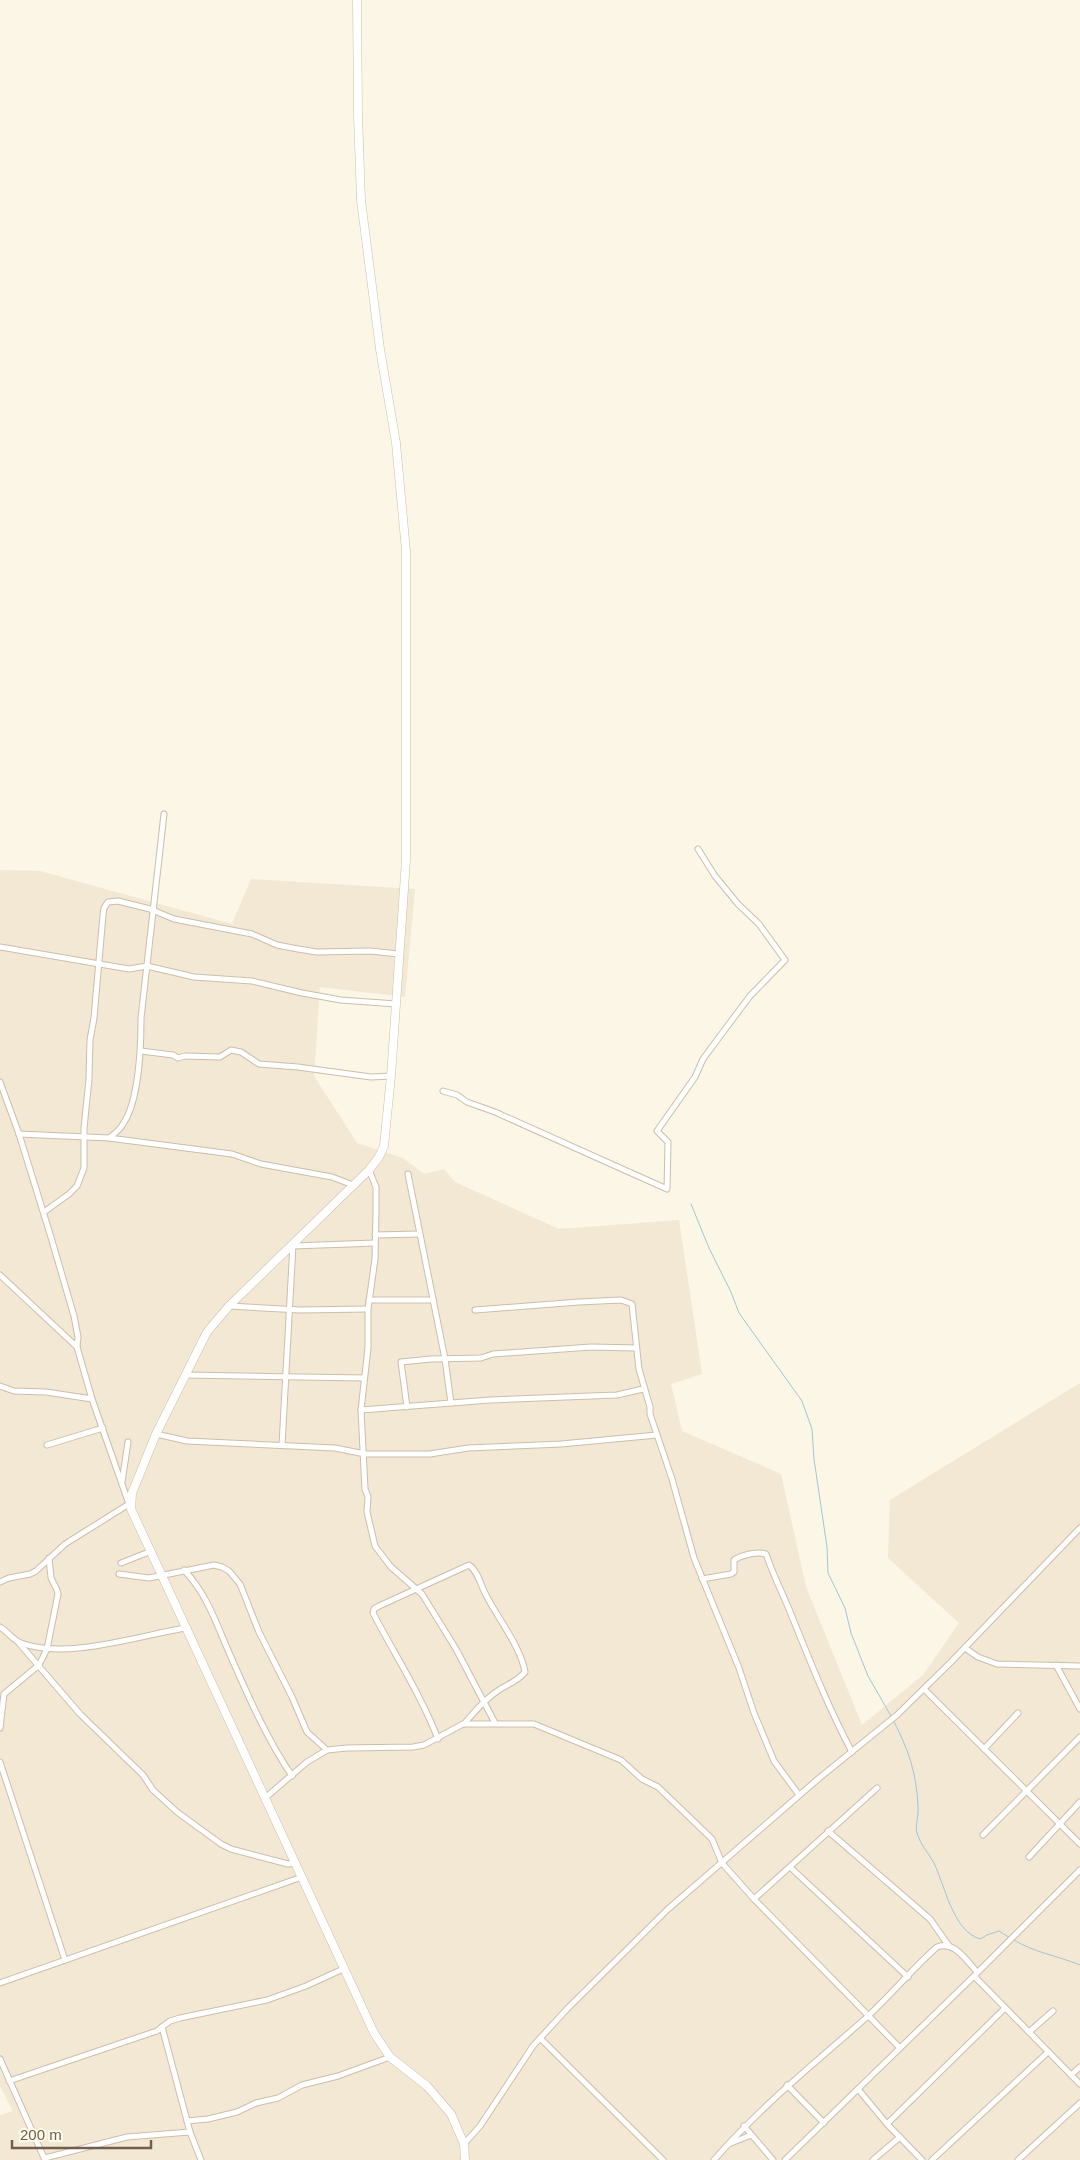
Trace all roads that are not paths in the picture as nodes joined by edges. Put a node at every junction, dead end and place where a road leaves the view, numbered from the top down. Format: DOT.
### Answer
graph roads {
  1 [pos="357,0"];
  2 [pos="164,814"];
  3 [pos="698,849"];
  4 [pos="152,909"];
  5 [pos="0,947"];
  6 [pos="399,954"];
  7 [pos="98,964"];
  8 [pos="147,966"];
  9 [pos="396,1004"];
  10 [pos="140,1051"];
  11 [pos="390,1076"];
  12 [pos="0,1082"];
  13 [pos="444,1091"];
  14 [pos="19,1134"];
  15 [pos="84,1136"];
  16 [pos="110,1138"];
  17 [pos="369,1170"];
  18 [pos="408,1174"];
  19 [pos="353,1184"];
  20 [pos="44,1212"];
  21 [pos="419,1234"];
  22 [pos="375,1235"];
  23 [pos="375,1243"];
  24 [pos="293,1244"];
  25 [pos="0,1274"];
  26 [pos="369,1300"];
  27 [pos="433,1300"];
  28 [pos="229,1306"];
  29 [pos="289,1309"];
  30 [pos="368,1309"];
  31 [pos="475,1310"];
  32 [pos="78,1347"];
  33 [pos="636,1348"];
  34 [pos="445,1359"];
  35 [pos="184,1375"];
  36 [pos="286,1376"];
  37 [pos="363,1378"];
  38 [pos="0,1386"];
  39 [pos="643,1389"];
  40 [pos="92,1399"];
  41 [pos="451,1403"];
  42 [pos="406,1407"];
  43 [pos="361,1410"];
  44 [pos="103,1428"];
  45 [pos="156,1434"];
  46 [pos="657,1435"];
  47 [pos="128,1442"];
  48 [pos="47,1444"];
  49 [pos="282,1445"];
  50 [pos="365,1454"];
  51 [pos="122,1483"];
  52 [pos="130,1506"];
  53 [pos="1080,1528"];
  54 [pos="149,1552"];
  55 [pos="49,1558"];
  56 [pos="121,1563"];
  57 [pos="184,1570"];
  58 [pos="119,1574"];
  59 [pos="161,1576"];
  60 [pos="702,1579"];
  61 [pos="0,1582"];
  62 [pos="415,1589"];
  63 [pos="0,1627"];
  64 [pos="185,1628"];
  65 [pos="19,1643"];
  66 [pos="965,1648"];
  67 [pos="47,1649"];
  68 [pos="39,1664"];
  69 [pos="1056,1665"];
  70 [pos="1080,1666"];
  71 [pos="924,1689"];
  72 [pos="483,1703"];
  73 [pos="1080,1709"];
  74 [pos="1018,1713"];
  75 [pos="463,1724"];
  76 [pos="495,1724"];
  77 [pos="0,1728"];
  78 [pos="1080,1737"];
  79 [pos="438,1739"];
  80 [pos="984,1749"];
  81 [pos="327,1750"];
  82 [pos="852,1752"];
  83 [pos="0,1762"];
  84 [pos="292,1776"];
  85 [pos="877,1788"];
  86 [pos="1027,1791"];
  87 [pos="799,1795"];
  88 [pos="265,1798"];
  89 [pos="1080,1802"];
  90 [pos="1060,1825"];
  91 [pos="828,1831"];
  92 [pos="983,1835"];
  93 [pos="1080,1844"];
  94 [pos="1029,1857"];
  95 [pos="296,1863"];
  96 [pos="722,1864"];
  97 [pos="792,1868"];
  98 [pos="1080,1870"];
  99 [pos="302,1877"];
  100 [pos="754,1900"];
  101 [pos="949,1946"];
  102 [pos="66,1960"];
  103 [pos="343,1969"];
  104 [pos="975,1974"];
  105 [pos="908,1977"];
  106 [pos="0,1983"];
  107 [pos="1005,2008"];
  108 [pos="1053,2011"];
  109 [pos="867,2016"];
  110 [pos="162,2027"];
  111 [pos="1029,2032"];
  112 [pos="540,2038"];
  113 [pos="900,2048"];
  114 [pos="1048,2052"];
  115 [pos="390,2057"];
  116 [pos="0,2059"];
  117 [pos="1080,2067"];
  118 [pos="1071,2076"];
  119 [pos="9,2081"];
  120 [pos="1080,2084"];
  121 [pos="787,2085"];
  122 [pos="858,2090"];
  123 [pos="1080,2103"];
  124 [pos="187,2121"];
  125 [pos="824,2123"];
  126 [pos="887,2124"];
  127 [pos="744,2126"];
  128 [pos="190,2132"];
  129 [pos="751,2136"];
  130 [pos="900,2137"];
  131 [pos="464,2144"];
  132 [pos="726,2146"];
  133 [pos="45,2159"];
  134 [pos="201,2160"];
  135 [pos="465,2160"];
  136 [pos="662,2160"];
  137 [pos="714,2160"];
  138 [pos="773,2160"];
  139 [pos="785,2160"];
  140 [pos="873,2160"];
  141 [pos="922,2160"];
  142 [pos="932,2160"];
  143 [pos="1018,2160"];
  1 -- 6 [label="street"];
  2 -- 4 [label="street"];
  3 -- 13 [label="street"];
  4 -- 6 [label="street"];
  4 -- 7 [label="street"];
  4 -- 8 [label="street"];
  5 -- 7 [label="street"];
  6 -- 9 [label="street"];
  7 -- 8 [label="street"];
  7 -- 15 [label="street"];
  8 -- 9 [label="street"];
  8 -- 10 [label="street"];
  9 -- 11 [label="street"];
  10 -- 11 [label="street"];
  10 -- 16 [label="street"];
  11 -- 17 [label="street"];
  12 -- 14 [label="street"];
  14 -- 15 [label="street"];
  14 -- 20 [label="street"];
  15 -- 16 [label="street"];
  15 -- 20 [label="street"];
  16 -- 19 [label="street"];
  17 -- 19 [label="street"];
  17 -- 22 [label="street"];
  18 -- 21 [label="street"];
  19 -- 24 [label="street"];
  20 -- 32 [label="street"];
  21 -- 22 [label="street"];
  21 -- 27 [label="street"];
  22 -- 23 [label="street"];
  23 -- 24 [label="street"];
  23 -- 26 [label="street"];
  24 -- 28 [label="street"];
  24 -- 29 [label="street"];
  25 -- 32 [label="street"];
  26 -- 27 [label="street"];
  26 -- 30 [label="street"];
  27 -- 34 [label="street"];
  28 -- 29 [label="street"];
  28 -- 35 [label="street"];
  29 -- 30 [label="street"];
  29 -- 36 [label="street"];
  30 -- 37 [label="street"];
  31 -- 33 [label="street"];
  32 -- 40 [label="street"];
  33 -- 34 [label="street"];
  33 -- 39 [label="street"];
  34 -- 41 [label="street"];
  34 -- 42 [label="street"];
  35 -- 36 [label="street"];
  35 -- 45 [label="street"];
  36 -- 37 [label="street"];
  36 -- 49 [label="street"];
  37 -- 43 [label="street"];
  38 -- 40 [label="street"];
  39 -- 41 [label="street"];
  39 -- 46 [label="street"];
  40 -- 44 [label="street"];
  41 -- 42 [label="street"];
  42 -- 43 [label="street"];
  43 -- 50 [label="street"];
  44 -- 48 [label="street"];
  44 -- 51 [label="street"];
  45 -- 49 [label="street"];
  45 -- 52 [label="street"];
  46 -- 50 [label="street"];
  46 -- 60 [label="street"];
  47 -- 51 [label="street"];
  49 -- 50 [label="street"];
  50 -- 62 [label="street"];
  51 -- 52 [label="street"];
  52 -- 54 [label="street"];
  52 -- 55 [label="street"];
  53 -- 66 [label="street"];
  54 -- 56 [label="street"];
  54 -- 59 [label="street"];
  55 -- 61 [label="street"];
  55 -- 67 [label="street"];
  57 -- 59 [label="street"];
  57 -- 81 [label="street"];
  57 -- 84 [label="street"];
  58 -- 59 [label="street"];
  59 -- 64 [label="street"];
  60 -- 82 [label="street"];
  60 -- 87 [label="street"];
  62 -- 72 [label="street"];
  62 -- 72 [label="street"];
  62 -- 79 [label="street"];
  63 -- 65 [label="street"];
  64 -- 67 [label="street"];
  64 -- 88 [label="street"];
  65 -- 67 [label="street"];
  65 -- 68 [label="street"];
  66 -- 69 [label="street"];
  66 -- 71 [label="street"];
  67 -- 68 [label="street"];
  68 -- 77 [label="street"];
  68 -- 95 [label="street"];
  69 -- 70 [label="street"];
  69 -- 73 [label="street"];
  71 -- 80 [label="street"];
  71 -- 82 [label="street"];
  72 -- 75 [label="street"];
  72 -- 76 [label="street"];
  74 -- 80 [label="street"];
  75 -- 76 [label="street"];
  75 -- 79 [label="street"];
  76 -- 96 [label="street"];
  78 -- 86 [label="street"];
  79 -- 81 [label="street"];
  80 -- 86 [label="street"];
  81 -- 84 [label="street"];
  82 -- 87 [label="street"];
  83 -- 102 [label="street"];
  84 -- 88 [label="street"];
  85 -- 91 [label="street"];
  86 -- 90 [label="street"];
  86 -- 92 [label="street"];
  87 -- 96 [label="street"];
  88 -- 95 [label="street"];
  89 -- 90 [label="street"];
  90 -- 93 [label="street"];
  90 -- 94 [label="street"];
  91 -- 97 [label="street"];
  91 -- 101 [label="street"];
  95 -- 99 [label="street"];
  96 -- 100 [label="street"];
  96 -- 112 [label="street"];
  97 -- 100 [label="street"];
  97 -- 105 [label="street"];
  98 -- 104 [label="street"];
  99 -- 102 [label="street"];
  99 -- 103 [label="street"];
  100 -- 109 [label="street"];
  101 -- 104 [label="street"];
  101 -- 105 [label="street"];
  102 -- 106 [label="street"];
  103 -- 110 [label="street"];
  103 -- 115 [label="street"];
  104 -- 107 [label="street"];
  104 -- 113 [label="street"];
  105 -- 109 [label="street"];
  107 -- 111 [label="street"];
  107 -- 126 [label="street"];
  108 -- 111 [label="street"];
  109 -- 113 [label="street"];
  109 -- 121 [label="street"];
  110 -- 119 [label="street"];
  110 -- 124 [label="street"];
  111 -- 114 [label="street"];
  112 -- 131 [label="street"];
  112 -- 136 [label="street"];
  113 -- 122 [label="street"];
  114 -- 118 [label="street"];
  114 -- 142 [label="street"];
  115 -- 124 [label="street"];
  115 -- 131 [label="street"];
  116 -- 119 [label="street"];
  117 -- 118 [label="street"];
  118 -- 120 [label="street"];
  119 -- 133 [label="street"];
  121 -- 125 [label="street"];
  121 -- 127 [label="street"];
  122 -- 125 [label="street"];
  122 -- 126 [label="street"];
  123 -- 143 [label="street"];
  124 -- 128 [label="street"];
  125 -- 139 [label="street"];
  126 -- 130 [label="street"];
  127 -- 129 [label="street"];
  127 -- 132 [label="street"];
  128 -- 133 [label="street"];
  128 -- 134 [label="street"];
  129 -- 132 [label="street"];
  129 -- 138 [label="street"];
  130 -- 140 [label="street"];
  130 -- 141 [label="street"];
  131 -- 135 [label="street"];
  132 -- 137 [label="street"];
}
